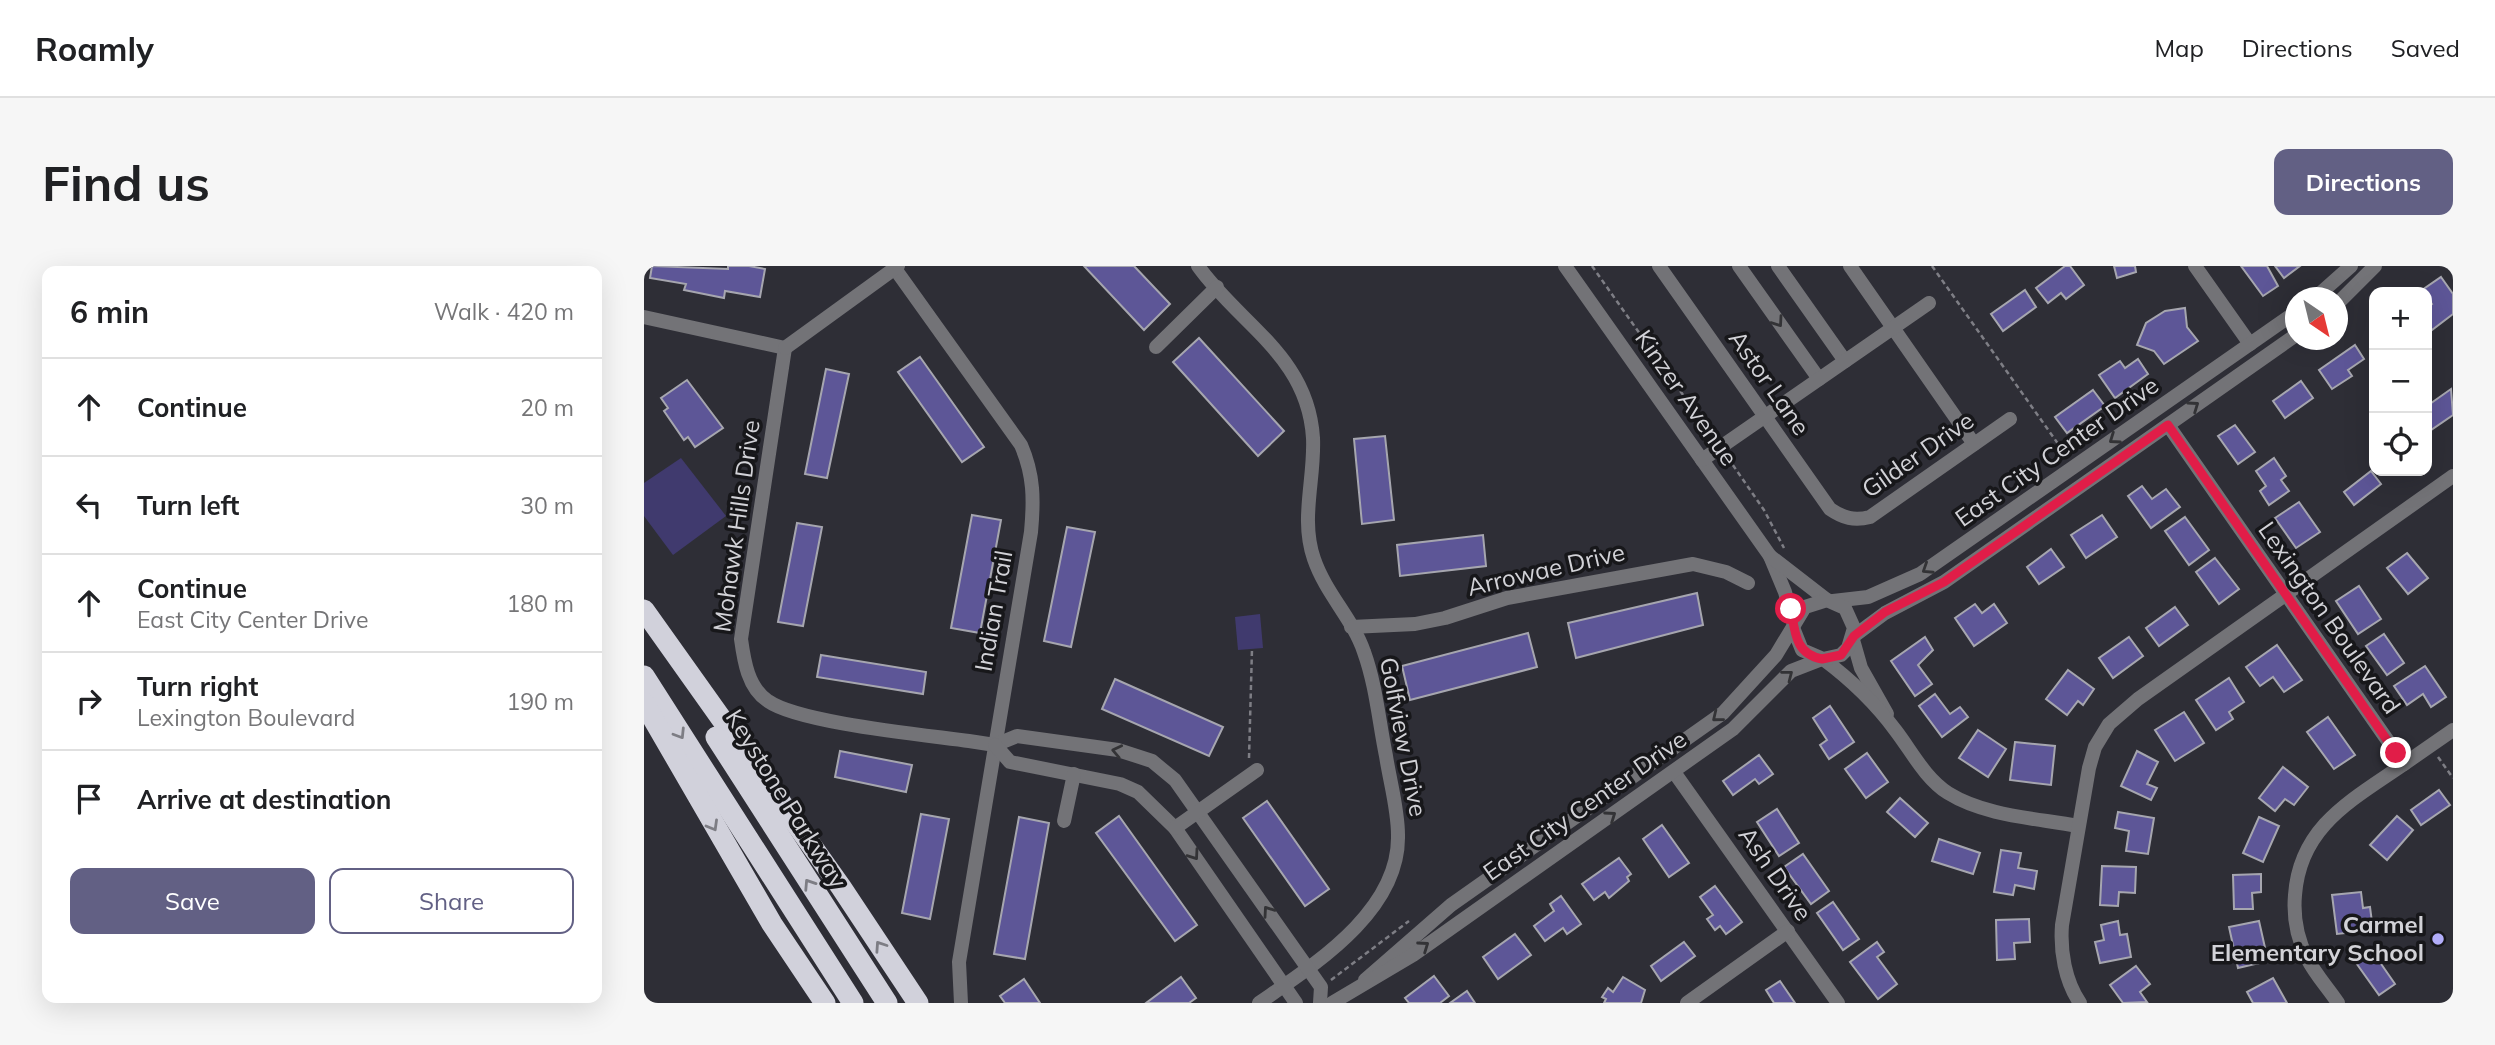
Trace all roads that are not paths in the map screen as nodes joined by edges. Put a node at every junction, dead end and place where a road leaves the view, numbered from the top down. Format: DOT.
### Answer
graph roads {
  1 [pos="1198,266"];
  2 [pos="1565,266"];
  3 [pos="1658,266"];
  4 [pos="1739,266"];
  5 [pos="1778,266"];
  6 [pos="1850,266"];
  7 [pos="2195,266"];
  8 [pos="2351,266"];
  9 [pos="2375,266"];
  10 [pos="895,267"];
  11 [pos="1217,287"];
  12 [pos="2327,287"];
  13 [pos="2348,292"];
  14 [pos="1929,303"];
  15 [pos="644,317"];
  16 [pos="2285,319"];
  17 [pos="1893,328"];
  18 [pos="2285,342"];
  19 [pos="2250,344"];
  20 [pos="1156,346"];
  21 [pos="785,348"];
  22 [pos="1845,361"];
  23 [pos="1819,379"];
  24 [pos="1765,417"];
  25 [pos="2010,419"];
  26 [pos="2168,425"];
  27 [pos="1974,444"];
  28 [pos="1703,460"];
  29 [pos="2453,476"];
  30 [pos="1848,518"];
  31 [pos="1770,556"];
  32 [pos="1748,583"];
  33 [pos="2284,594"];
  34 [pos="1830,600"];
  35 [pos="644,610"];
  36 [pos="644,621"];
  37 [pos="1351,627"];
  38 [pos="1794,628"];
  39 [pos="1853,638"];
  40 [pos="1822,659"];
  41 [pos="644,676"];
  42 [pos="644,703"];
  43 [pos="1894,728"];
  44 [pos="2453,730"];
  45 [pos="995,744"];
  46 [pos="2404,764"];
  47 [pos="1674,772"];
  48 [pos="1252,773"];
  49 [pos="1074,774"];
  50 [pos="1198,812"];
  51 [pos="1064,821"];
  52 [pos="2078,826"];
  53 [pos="1175,828"];
  54 [pos="1788,931"];
  55 [pos="1307,967"];
  56 [pos="1365,980"];
  57 [pos="1289,981"];
  58 [pos="825,1003"];
  59 [pos="853,1003"];
  60 [pos="887,1003"];
  61 [pos="918,1003"];
  62 [pos="961,1003"];
  63 [pos="1259,1003"];
  64 [pos="1296,1003"];
  65 [pos="1320,1003"];
  66 [pos="1332,1003"];
  67 [pos="1687,1003"];
  68 [pos="1838,1003"];
  69 [pos="2080,1003"];
  70 [pos="2338,1003"];
  1 -- 11 [label="street, Golfview Drive"];
  2 -- 28 [label="street, Kinzer Avenue"];
  3 -- 24 [label="street, Astor Lane"];
  4 -- 23 [label="street, one-way"];
  5 -- 22 [label="street"];
  6 -- 17 [label="street"];
  7 -- 19 [label="street"];
  8 -- 12 [label="street"];
  9 -- 13 [label="street"];
  10 -- 21 [label="street"];
  10 -- 45 [label="street, Indian Trail"];
  11 -- 20 [label="street"];
  11 -- 37 [label="street, Golfview Drive"];
  14 -- 17 [label="street"];
  15 -- 21 [label="street"];
  16 -- 19 [label="street, East City Center Drive"];
  17 -- 22 [label="street"];
  17 -- 27 [label="street"];
  26 -- 18 [label="street, East City Center Drive, one-way"];
  19 -- 34 [label="street, East City Center Drive, one-way"];
  21 -- 45 [label="street, Mohawk Hills Drive"];
  22 -- 23 [label="street"];
  23 -- 24 [label="street"];
  24 -- 28 [label="street"];
  24 -- 30 [label="street, Astor Lane"];
  25 -- 27 [label="street, Gilder Drive"];
  26 -- 33 [label="street, Lexington Boulevard"];
  26 -- 39 [label="street, East City Center Drive"];
  27 -- 30 [label="street, Gilder Drive"];
  28 -- 31 [label="street, Kinzer Avenue"];
  29 -- 33 [label="street"];
  31 -- 34 [label="street, Kinzer Avenue"];
  31 -- 38 [label="street, Kinzer Avenue"];
  32 -- 37 [label="street, Arrowae Drive"];
  33 -- 46 [label="street, Lexington Boulevard"];
  33 -- 52 [label="street"];
  34 -- 38 [label="street"];
  34 -- 39 [label="street"];
  61 -- 35 [label="highway, one-way"];
  60 -- 36 [label="highway, Keystone Parkway, one-way"];
  37 -- 55 [label="street, Golfview Drive"];
  38 -- 40 [label="street"];
  38 -- 56 [label="street, East City Center Drive, one-way"];
  39 -- 40 [label="street"];
  39 -- 43 [label="street"];
  40 -- 43 [label="street"];
  47 -- 40 [label="street, East City Center Drive, one-way"];
  41 -- 59 [label="highway, one-way"];
  42 -- 58 [label="highway, one-way"];
  43 -- 52 [label="street"];
  44 -- 46 [label="street"];
  45 -- 49 [label="street, Mohawk Hills Drive"];
  50 -- 45 [label="street, Mohawk Hills Drive, one-way"];
  45 -- 62 [label="street, Indian Trail"];
  46 -- 70 [label="street"];
  47 -- 54 [label="street, Ash Drive"];
  56 -- 47 [label="street, East City Center Drive, one-way"];
  48 -- 50 [label="street"];
  49 -- 51 [label="street"];
  49 -- 53 [label="street, Mohawk Hills Drive"];
  50 -- 53 [label="street"];
  55 -- 50 [label="street, Mohawk Hills Drive, one-way"];
  52 -- 69 [label="street"];
  53 -- 57 [label="street, Mohawk Hills Drive, one-way"];
  54 -- 67 [label="street"];
  54 -- 68 [label="street, Ash Drive"];
  55 -- 57 [label="street, Golfview Drive"];
  55 -- 65 [label="street, Mohawk Hills Drive"];
  56 -- 66 [label="street, East City Center Drive"];
  57 -- 63 [label="street"];
  57 -- 64 [label="street, Mohawk Hills Drive"];
}
